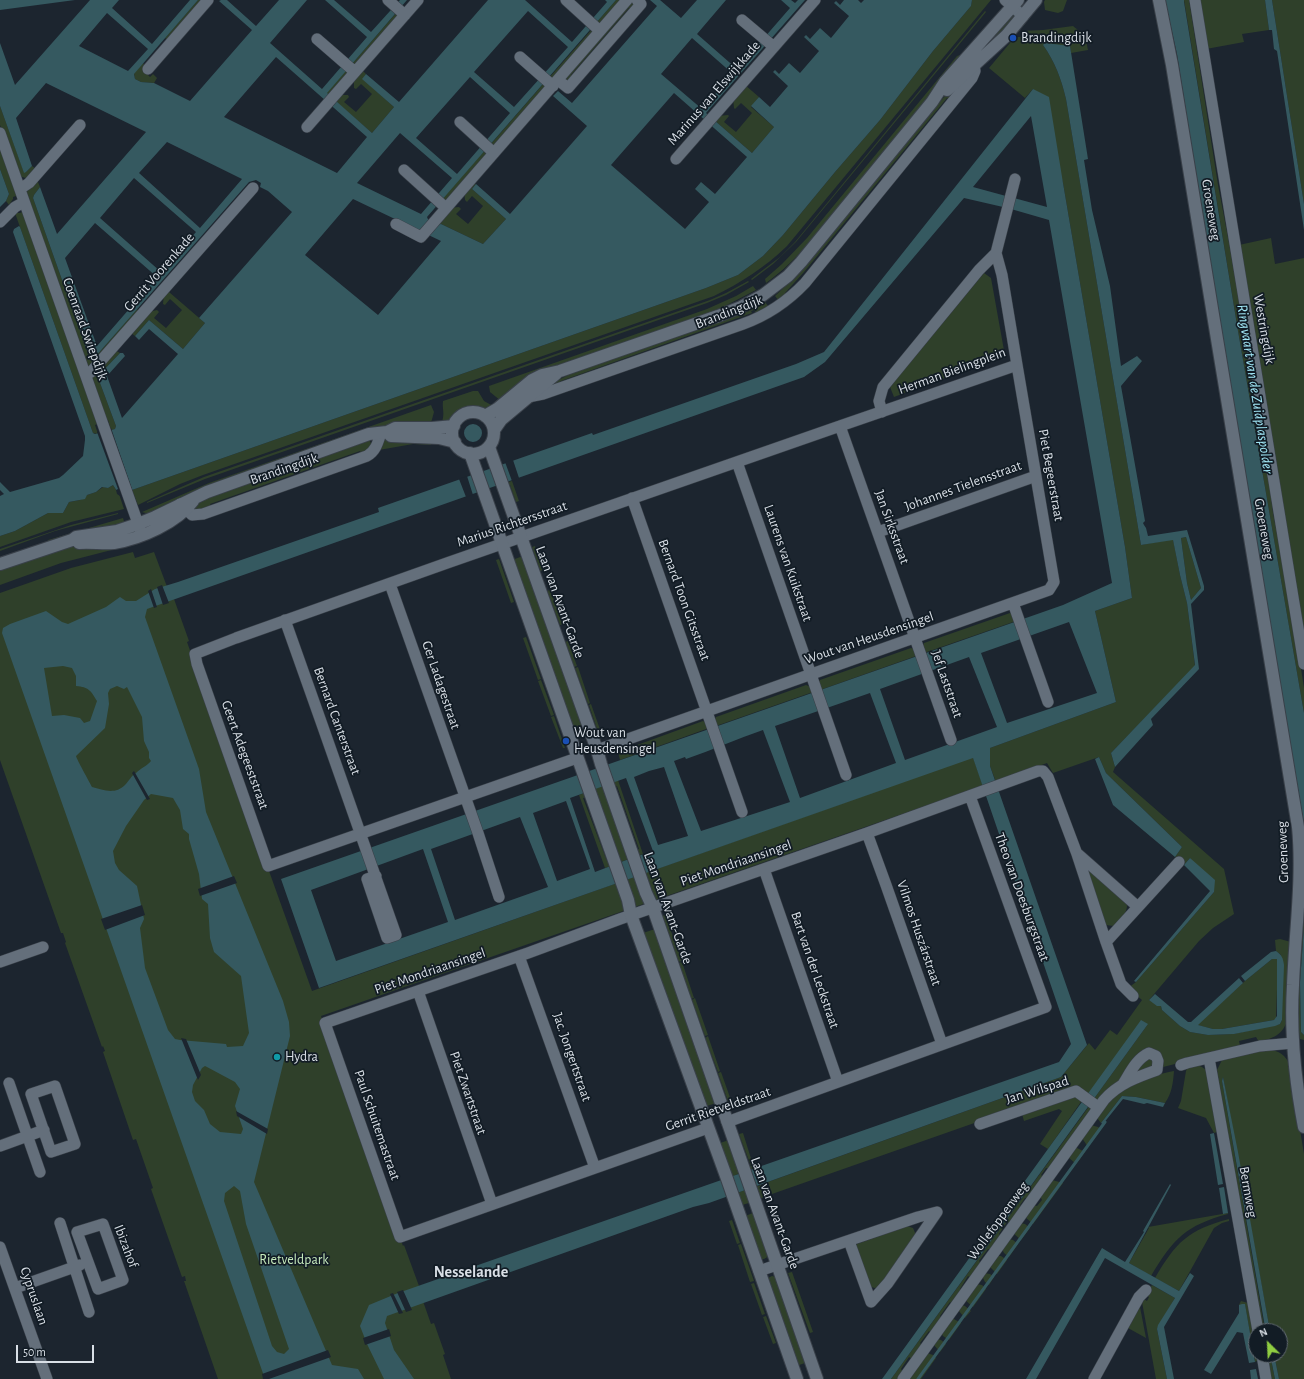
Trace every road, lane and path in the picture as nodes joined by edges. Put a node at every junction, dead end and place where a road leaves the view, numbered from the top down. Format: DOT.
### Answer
graph roads {
  1 [pos="208,0"];
  2 [pos="418,0"];
  3 [pos="566,0"];
  4 [pos="627,0"];
  5 [pos="637,0"];
  6 [pos="815,0"];
  7 [pos="1159,0"];
  8 [pos="1195,0"];
  9 [pos="1033,1"];
  10 [pos="390,2"];
  11 [pos="1012,2"];
  12 [pos="403,14"];
  13 [pos="1023,16"];
  14 [pos="742,20"];
  15 [pos="599,29"];
  16 [pos="317,39"];
  17 [pos="772,46"];
  18 [pos="520,58"];
  19 [pos="974,65"];
  20 [pos="148,69"];
  21 [pos="354,70"];
  22 [pos="553,83"];
  23 [pos="932,102"];
  24 [pos="460,122"];
  25 [pos="80,125"];
  26 [pos="307,127"];
  27 [pos="0,133"];
  28 [pos="493,151"];
  29 [pos="676,159"];
  30 [pos="404,170"];
  31 [pos="1014,179"];
  32 [pos="253,188"];
  33 [pos="20,189"];
  34 [pos="24,202"];
  35 [pos="444,206"];
  36 [pos="0,222"];
  37 [pos="396,224"];
  38 [pos="996,253"];
  39 [pos="1017,365"];
  40 [pos="560,371"];
  41 [pos="86,375"];
  42 [pos="528,396"];
  43 [pos="882,412"];
  44 [pos="485,416"];
  45 [pos="454,426"];
  46 [pos="840,426"];
  47 [pos="494,430"];
  48 [pos="384,433"];
  49 [pos="455,442"];
  50 [pos="489,447"];
  51 [pos="470,453"];
  52 [pos="737,462"];
  53 [pos="1036,476"];
  54 [pos="632,498"];
  55 [pos="183,507"];
  56 [pos="140,529"];
  57 [pos="878,532"];
  58 [pos="520,537"];
  59 [pos="502,544"];
  60 [pos="0,564"];
  61 [pos="390,584"];
  62 [pos="1049,590"];
  63 [pos="1013,603"];
  64 [pos="285,620"];
  65 [pos="915,637"];
  66 [pos="195,654"];
  67 [pos="1304,664"];
  68 [pos="813,679"];
  69 [pos="1048,702"];
  70 [pos="709,717"];
  71 [pos="951,740"];
  72 [pos="597,750"];
  73 [pos="577,758"];
  74 [pos="846,775"];
  75 [pos="970,796"];
  76 [pos="467,801"];
  77 [pos="742,812"];
  78 [pos="867,833"];
  79 [pos="362,838"];
  80 [pos="1077,854"];
  81 [pos="1179,862"];
  82 [pos="268,866"];
  83 [pos="764,869"];
  84 [pos="376,876"];
  85 [pos="499,897"];
  86 [pos="1138,907"];
  87 [pos="653,908"];
  88 [pos="631,915"];
  89 [pos="1106,942"];
  90 [pos="44,947"];
  91 [pos="519,956"];
  92 [pos="0,962"];
  93 [pos="418,991"];
  94 [pos="1133,996"];
  95 [pos="1046,1008"];
  96 [pos="325,1023"];
  97 [pos="1293,1043"];
  98 [pos="942,1044"];
  99 [pos="1209,1058"];
  100 [pos="1181,1065"];
  101 [pos="838,1082"];
  102 [pos="9,1083"];
  103 [pos="1123,1084"];
  104 [pos="1095,1105"];
  105 [pos="727,1122"];
  106 [pos="980,1124"];
  107 [pos="1304,1127"];
  108 [pos="708,1128"];
  109 [pos="44,1130"];
  110 [pos="27,1136"];
  111 [pos="0,1146"];
  112 [pos="595,1168"];
  113 [pos="40,1172"];
  114 [pos="492,1204"];
  115 [pos="60,1223"];
  116 [pos="400,1237"];
  117 [pos="849,1241"];
  118 [pos="0,1246"];
  119 [pos="88,1262"];
  120 [pos="778,1265"];
  121 [pos="74,1268"];
  122 [pos="759,1271"];
  123 [pos="15,1288"];
  124 [pos="1146,1290"];
  125 [pos="89,1312"];
  126 [pos="1257,1323"];
  127 [pos="1263,1363"];
  128 [pos="47,1379"];
  129 [pos="797,1379"];
  130 [pos="816,1379"];
  131 [pos="903,1379"];
  132 [pos="1094,1379"];
  133 [pos="1266,1379"];
  1 -- 20 [label="street"];
  2 -- 12 [label="street"];
  3 -- 15 [label="street"];
  4 -- 15 [label="street"];
  5 -- 22 [label="street"];
  6 -- 17 [label="street, Marinus van Elswijkkade"];
  7 -- 97 [label="street, Groeneweg"];
  8 -- 67 [label="street, Westringdijk"];
  9 -- 13 [label="street, Brandingdijk"];
  10 -- 12 [label="street"];
  11 -- 13 [label="street"];
  11 -- 23 [label="street, Brandingdijk"];
  12 -- 21 [label="street"];
  13 -- 19 [label="street, Brandingdijk"];
  14 -- 17 [label="street, Marinus van Elswijkkade"];
  15 -- 22 [label="street"];
  16 -- 21 [label="street"];
  17 -- 29 [label="street, Marinus van Elswijkkade"];
  18 -- 22 [label="street"];
  19 -- 23 [label="street, Brandingdijk"];
  19 -- 42 [label="street, Brandingdijk"];
  21 -- 26 [label="street"];
  22 -- 28 [label="street"];
  23 -- 40 [label="street, Brandingdijk"];
  24 -- 28 [label="street"];
  25 -- 33 [label="street"];
  27 -- 33 [label="street, Coenraad Swiepdijk"];
  28 -- 35 [label="street"];
  30 -- 35 [label="street"];
  31 -- 38 [label="street, Herman Bielingplein"];
  32 -- 41 [label="street, Gerrit Voorenkade"];
  33 -- 34 [label="street, Coenraad Swiepdijk"];
  34 -- 36 [label="street"];
  34 -- 41 [label="street, Coenraad Swiepdijk"];
  35 -- 37 [label="street"];
  38 -- 39 [label="street, Herman Bielingplein"];
  38 -- 43 [label="street, Herman Bielingplein"];
  39 -- 43 [label="street, Herman Bielingplein"];
  39 -- 53 [label="street, Piet Begeerstraat"];
  40 -- 42 [label="street, Brandingdijk"];
  40 -- 44 [label="street, Brandingdijk"];
  41 -- 56 [label="street, Coenraad Swiepdijk"];
  42 -- 47 [label="street, Brandingdijk"];
  43 -- 46 [label="street, Herman Bielingplein"];
  44 -- 45 [label="street"];
  44 -- 47 [label="street"];
  45 -- 48 [label="street, Brandingdijk"];
  45 -- 49 [label="street"];
  46 -- 52 [label="street, Marius Richtersstraat"];
  46 -- 57 [label="street, Jan Sirksstraat"];
  47 -- 50 [label="street"];
  48 -- 49 [label="street, Brandingdijk"];
  48 -- 55 [label="street, Brandingdijk"];
  48 -- 55 [label="street, Brandingdijk"];
  49 -- 51 [label="street"];
  50 -- 51 [label="street"];
  50 -- 58 [label="street, Laan van Avant-Garde"];
  51 -- 59 [label="street"];
  52 -- 54 [label="street, Marius Richtersstraat"];
  52 -- 68 [label="street, Laurens van Kuikstraat"];
  53 -- 57 [label="street, Johannes Tielensstraat"];
  53 -- 62 [label="street, Piet Begeerstraat"];
  54 -- 58 [label="street, Marius Richtersstraat"];
  54 -- 70 [label="street, Bernard Toon Gitsstraat"];
  55 -- 56 [label="street, Brandingdijk"];
  56 -- 60 [label="street, Brandingdijk"];
  57 -- 65 [label="street, Jan Sirksstraat"];
  58 -- 59 [label="street, Marius Richtersstraat"];
  58 -- 72 [label="street, Laan van Avant-Garde"];
  59 -- 61 [label="street, Marius Richtersstraat"];
  59 -- 73 [label="street"];
  61 -- 64 [label="street, Marius Richtersstraat"];
  61 -- 76 [label="street, Ger Ladagestraat"];
  62 -- 63 [label="street, Wout van Heusdensingel"];
  63 -- 65 [label="street, Wout van Heusdensingel"];
  63 -- 69 [label="street"];
  64 -- 66 [label="street, Marius Richtersstraat"];
  64 -- 79 [label="street, Bernard Canterstraat"];
  65 -- 68 [label="street, Wout van Heusdensingel"];
  65 -- 71 [label="street, Jef Laststraat"];
  66 -- 82 [label="street, Geert Adegeeststraat"];
  68 -- 70 [label="street, Wout van Heusdensingel"];
  68 -- 74 [label="street, Laurens van Kuikstraat"];
  70 -- 72 [label="street, Wout van Heusdensingel"];
  70 -- 77 [label="street, Bernard Toon Gitsstraat"];
  72 -- 73 [label="street, Wout van Heusdensingel"];
  72 -- 87 [label="street, Laan van Avant-Garde"];
  73 -- 76 [label="street, Wout van Heusdensingel"];
  73 -- 88 [label="street"];
  75 -- 78 [label="street, Piet Mondriaansingel"];
  75 -- 80 [label="street, Piet Mondriaansingel"];
  75 -- 95 [label="street, Theo van Doesburgstraat"];
  76 -- 79 [label="street, Wout van Heusdensingel"];
  76 -- 85 [label="street, Ger Ladagestraat"];
  78 -- 83 [label="street, Piet Mondriaansingel"];
  78 -- 98 [label="street, Vilmos Huszárstraat"];
  79 -- 82 [label="street, Wout van Heusdensingel"];
  79 -- 84 [label="street, Bernard Canterstraat"];
  80 -- 86 [label="street"];
  80 -- 89 [label="street"];
  81 -- 86 [label="street"];
  83 -- 87 [label="street, Piet Mondriaansingel"];
  83 -- 101 [label="street, Bart van der Leckstraat"];
  84 -- 84 [label="street, Bernard Canterstraat"];
  86 -- 89 [label="street"];
  87 -- 88 [label="street, Piet Mondriaansingel"];
  87 -- 105 [label="street, Laan van Avant-Garde"];
  88 -- 91 [label="street, Piet Mondriaansingel"];
  88 -- 108 [label="street"];
  89 -- 94 [label="street"];
  90 -- 92 [label="street"];
  91 -- 93 [label="street, Piet Mondriaansingel"];
  91 -- 112 [label="street, Jac. Jongertstraat"];
  93 -- 96 [label="street, Piet Mondriaansingel"];
  93 -- 114 [label="street, Piet Zwartstraat"];
  95 -- 98 [label="street, Gerrit Rietveldstraat"];
  96 -- 116 [label="street, Paul Schuitemastraat"];
  97 -- 99 [label="street"];
  97 -- 107 [label="street, Groeneweg"];
  98 -- 101 [label="street, Gerrit Rietveldstraat"];
  99 -- 100 [label="street"];
  99 -- 126 [label="street, Bermweg"];
  101 -- 105 [label="street, Gerrit Rietveldstraat"];
  102 -- 110 [label="street"];
  103 -- 104 [label="street, Wollefoppenweg"];
  104 -- 106 [label="street, Jan Wilspad"];
  104 -- 131 [label="street, Wollefoppenweg"];
  105 -- 108 [label="street, Gerrit Rietveldstraat"];
  105 -- 120 [label="street, Laan van Avant-Garde"];
  108 -- 112 [label="street, Gerrit Rietveldstraat"];
  108 -- 122 [label="street"];
  109 -- 109 [label="street"];
  109 -- 110 [label="street"];
  110 -- 111 [label="street"];
  110 -- 113 [label="street"];
  112 -- 114 [label="street, Gerrit Rietveldstraat"];
  114 -- 116 [label="street, Gerrit Rietveldstraat"];
  115 -- 121 [label="street"];
  117 -- 117 [label="street"];
  117 -- 120 [label="street"];
  118 -- 123 [label="street, Cypruslaan"];
  119 -- 119 [label="street, Ibizahof"];
  119 -- 121 [label="street"];
  120 -- 122 [label="street"];
  120 -- 130 [label="street, Laan van Avant-Garde"];
  121 -- 123 [label="street"];
  121 -- 125 [label="street"];
  122 -- 129 [label="street"];
  123 -- 128 [label="street, Cypruslaan"];
  124 -- 132 [label="street"];
  127 -- 133 [label="street"];
}
